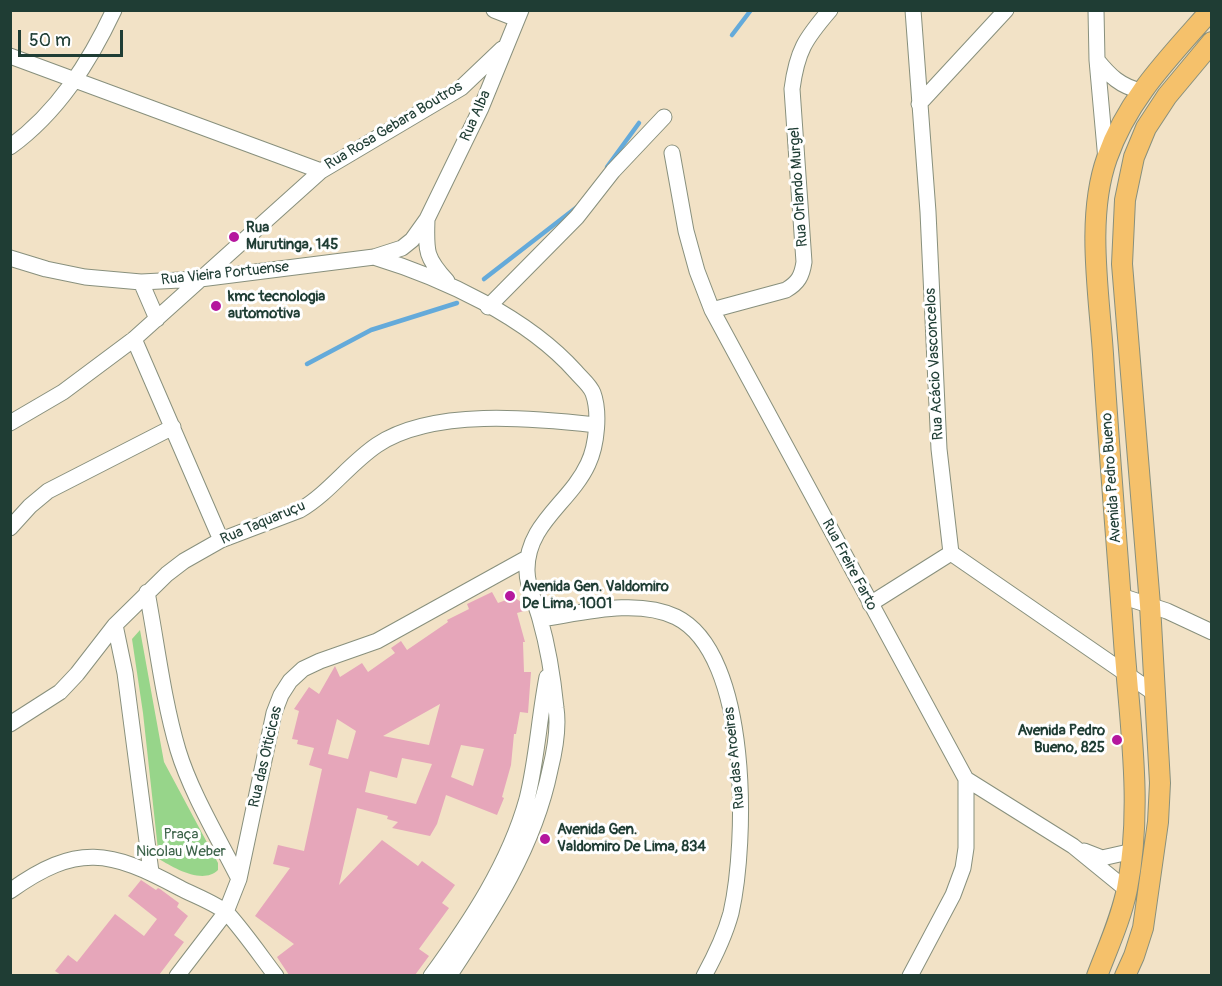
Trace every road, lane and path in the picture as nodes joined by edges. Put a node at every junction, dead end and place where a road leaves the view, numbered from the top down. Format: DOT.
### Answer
graph roads {
  1 [pos="114,10"];
  2 [pos="494,10"];
  3 [pos="830,10"];
  4 [pos="913,10"];
  5 [pos="1006,10"];
  6 [pos="1096,10"];
  7 [pos="1211,10"];
  8 [pos="519,15"];
  9 [pos="507,45"];
  10 [pos="1207,55"];
  11 [pos="10,56"];
  12 [pos="1097,60"];
  13 [pos="75,79"];
  14 [pos="461,88"];
  15 [pos="1141,91"];
  16 [pos="919,104"];
  17 [pos="481,108"];
  18 [pos="664,117"];
  19 [pos="10,147"];
  20 [pos="672,153"];
  21 [pos="1106,161"];
  22 [pos="321,171"];
  23 [pos="427,219"];
  24 [pos="225,256"];
  25 [pos="374,257"];
  26 [pos="10,258"];
  27 [pos="242,273"];
  28 [pos="200,279"];
  29 [pos="141,282"];
  30 [pos="453,287"];
  31 [pos="488,307"];
  32 [pos="712,310"];
  33 [pos="157,319"];
  34 [pos="134,339"];
  35 [pos="10,423"];
  36 [pos="596,425"];
  37 [pos="172,427"];
  38 [pos="10,528"];
  39 [pos="221,540"];
  40 [pos="951,553"];
  41 [pos="527,558"];
  42 [pos="147,592"];
  43 [pos="1121,596"];
  44 [pos="870,604"];
  45 [pos="1150,605"];
  46 [pos="541,619"];
  47 [pos="115,625"];
  48 [pos="1212,632"];
  49 [pos="1124,641"];
  50 [pos="1087,647"];
  51 [pos="550,666"];
  52 [pos="1126,675"];
  53 [pos="1155,693"];
  54 [pos="10,724"];
  55 [pos="966,779"];
  56 [pos="1073,846"];
  57 [pos="1155,849"];
  58 [pos="1133,851"];
  59 [pos="151,872"];
  60 [pos="239,879"];
  61 [pos="1126,890"];
  62 [pos="10,891"];
  63 [pos="226,912"];
  64 [pos="177,975"];
  65 [pos="276,975"];
  66 [pos="431,975"];
  67 [pos="449,975"];
  68 [pos="704,975"];
  69 [pos="910,975"];
  70 [pos="1097,975"];
  71 [pos="1125,975"];
  1 -- 13 [label="street"];
  2 -- 8 [label="street"];
  3 -- 32 [label="street, Rua Orlando Murgel"];
  4 -- 16 [label="street, Rua Acácio Vasconcelos"];
  5 -- 16 [label="street"];
  6 -- 12 [label="street"];
  7 -- 15 [label="main road, Avenida Pedro Bueno"];
  8 -- 9 [label="street, Rua Alba"];
  9 -- 14 [label="street, Rua Rosa Gebara Boutros"];
  9 -- 17 [label="street, Rua Alba"];
  10 -- 45 [label="main road, Avenida Pedro Bueno"];
  11 -- 13 [label="street"];
  12 -- 15 [label="street"];
  12 -- 21 [label="street"];
  13 -- 19 [label="street"];
  13 -- 22 [label="street"];
  14 -- 17 [label="street"];
  14 -- 22 [label="street, Rua Rosa Gebara Boutros"];
  15 -- 21 [label="main road, Avenida Pedro Bueno"];
  16 -- 40 [label="street, Rua Acácio Vasconcelos"];
  17 -- 23 [label="street, Rua Alba"];
  18 -- 31 [label="street"];
  20 -- 32 [label="street, Rua Freire Farto"];
  21 -- 43 [label="main road, Avenida Pedro Bueno"];
  22 -- 24 [label="street, Rua Rosa Gebara Boutros"];
  23 -- 25 [label="street, Rua Vieira Portuense"];
  23 -- 30 [label="street"];
  24 -- 27 [label="street"];
  24 -- 28 [label="street, Rua Rosa Gebara Boutros"];
  25 -- 27 [label="street, Rua Vieira Portuense"];
  25 -- 30 [label="street"];
  26 -- 29 [label="street, Rua Vieira Portuense"];
  27 -- 28 [label="street, Rua Vieira Portuense"];
  28 -- 29 [label="street, Rua Vieira Portuense"];
  28 -- 33 [label="street, Rua Rosa Gebara Boutros"];
  29 -- 33 [label="street"];
  30 -- 31 [label="street"];
  31 -- 36 [label="street"];
  32 -- 44 [label="street, Rua Freire Farto"];
  33 -- 34 [label="street, Rua Rosa Gebara Boutros"];
  34 -- 35 [label="street, Rua Rosa Gebara Boutros"];
  34 -- 37 [label="street"];
  36 -- 39 [label="street, Rua Taquaruçu"];
  36 -- 41 [label="street"];
  37 -- 38 [label="street"];
  37 -- 39 [label="street"];
  39 -- 42 [label="street, Rua Taquaruçu"];
  40 -- 44 [label="street"];
  40 -- 50 [label="street"];
  41 -- 46 [label="street"];
  41 -- 60 [label="street, Rua das Oiticicas"];
  42 -- 47 [label="street, Rua Taquaruçu"];
  42 -- 60 [label="street"];
  43 -- 45 [label="street"];
  43 -- 49 [label="main road, Avenida Pedro Bueno"];
  44 -- 55 [label="street, Rua Freire Farto"];
  45 -- 48 [label="street"];
  45 -- 53 [label="main road, Avenida Pedro Bueno"];
  46 -- 51 [label="street"];
  46 -- 68 [label="street, Rua das Aroeiras"];
  47 -- 54 [label="street, Rua Taquaruçu"];
  47 -- 59 [label="street"];
  49 -- 50 [label="street"];
  49 -- 52 [label="main road, Avenida Pedro Bueno"];
  50 -- 52 [label="street"];
  51 -- 66 [label="street"];
  51 -- 67 [label="street"];
  52 -- 53 [label="street"];
  52 -- 58 [label="main road, Avenida Pedro Bueno"];
  53 -- 57 [label="main road, Avenida Pedro Bueno"];
  55 -- 56 [label="street"];
  55 -- 69 [label="street, Rua Freire Farto"];
  56 -- 58 [label="street"];
  56 -- 61 [label="street"];
  57 -- 58 [label="main road"];
  57 -- 71 [label="main road, Avenida Pedro Bueno"];
  58 -- 61 [label="main road, Avenida Pedro Bueno"];
  59 -- 62 [label="street"];
  59 -- 63 [label="street"];
  60 -- 63 [label="street, Rua das Oiticicas"];
  61 -- 70 [label="main road, Avenida Pedro Bueno"];
  63 -- 64 [label="street, Rua das Oiticicas"];
  63 -- 65 [label="street"];
}
